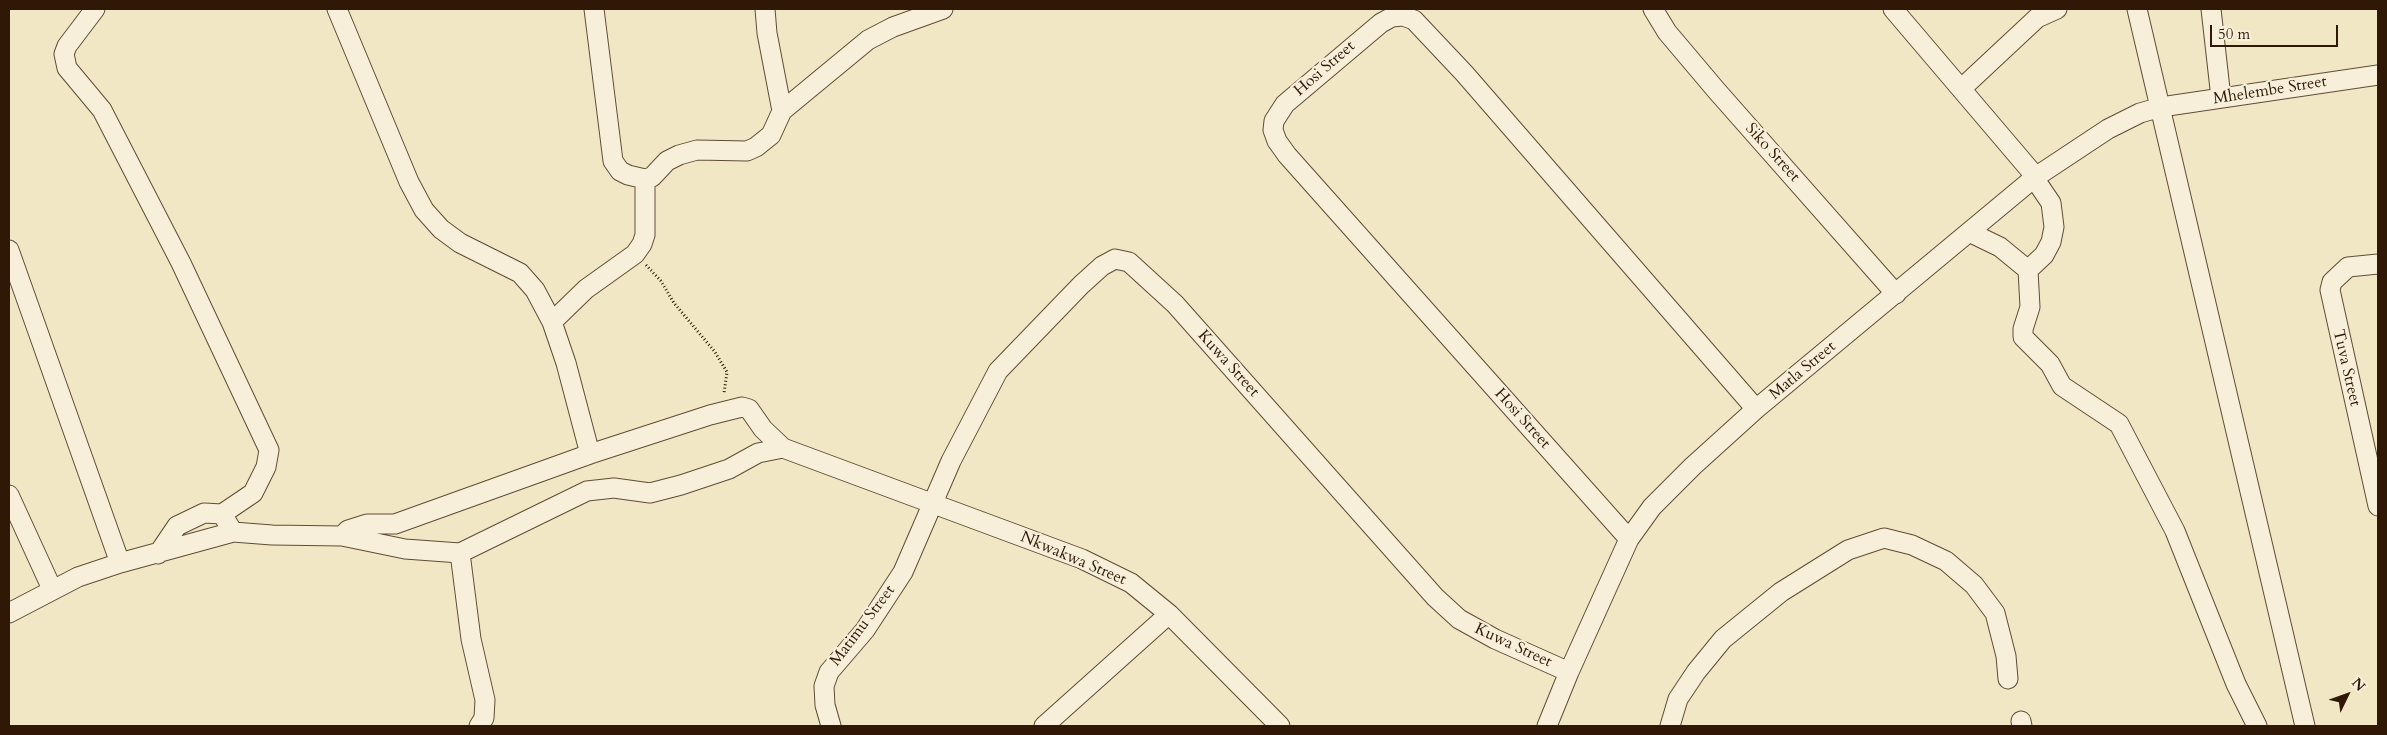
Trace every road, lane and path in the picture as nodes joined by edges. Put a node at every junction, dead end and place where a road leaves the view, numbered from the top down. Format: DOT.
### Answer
graph roads {
  1 [pos="95,9"];
  2 [pos="337,9"];
  3 [pos="594,9"];
  4 [pos="765,9"];
  5 [pos="943,9"];
  6 [pos="1653,9"];
  7 [pos="1892,9"];
  8 [pos="2057,9"];
  9 [pos="2138,9"];
  10 [pos="2211,9"];
  11 [pos="2378,75"];
  12 [pos="1961,88"];
  13 [pos="2221,98"];
  14 [pos="2161,107"];
  15 [pos="782,111"];
  16 [pos="2035,178"];
  17 [pos="645,179"];
  18 [pos="1969,232"];
  19 [pos="9,250"];
  20 [pos="635,254"];
  21 [pos="2378,264"];
  22 [pos="2028,270"];
  23 [pos="1896,294"];
  24 [pos="552,322"];
  25 [pos="1756,409"];
  26 [pos="719,412"];
  27 [pos="783,448"];
  28 [pos="584,456"];
  29 [pos="9,495"];
  30 [pos="934,502"];
  31 [pos="2378,506"];
  32 [pos="222,514"];
  33 [pos="233,532"];
  34 [pos="342,536"];
  35 [pos="1629,539"];
  36 [pos="460,553"];
  37 [pos="158,554"];
  38 [pos="120,562"];
  39 [pos="52,589"];
  40 [pos="9,613"];
  41 [pos="1169,614"];
  42 [pos="1569,672"];
  43 [pos="2008,679"];
  44 [pos="479,726"];
  45 [pos="831,726"];
  46 [pos="1044,726"];
  47 [pos="1280,726"];
  48 [pos="1547,726"];
  49 [pos="1670,726"];
  50 [pos="2256,726"];
  51 [pos="2305,726"];
  1 -- 32 [label="street"];
  2 -- 24 [label="street"];
  3 -- 17 [label="street"];
  4 -- 15 [label="street"];
  5 -- 15 [label="street"];
  6 -- 23 [label="street, Siko Street"];
  7 -- 12 [label="street"];
  8 -- 12 [label="street"];
  9 -- 14 [label="street"];
  10 -- 13 [label="street"];
  11 -- 13 [label="street, Mhelembe Street"];
  12 -- 16 [label="street"];
  13 -- 14 [label="street, Mhelembe Street"];
  14 -- 16 [label="street, Matla Street"];
  14 -- 51 [label="street"];
  15 -- 17 [label="street"];
  16 -- 18 [label="street, Matla Street"];
  16 -- 22 [label="street"];
  17 -- 20 [label="street"];
  18 -- 22 [label="street"];
  18 -- 23 [label="street, Matla Street"];
  19 -- 38 [label="street"];
  20 -- 24 [label="street"];
  20 -- 26 [label="path"];
  21 -- 31 [label="street, Tuva Street"];
  22 -- 50 [label="street"];
  23 -- 25 [label="street, Matla Street"];
  24 -- 28 [label="street"];
  25 -- 35 [label="street, Matla Street"];
  25 -- 35 [label="street, Hosi Street"];
  26 -- 27 [label="street"];
  26 -- 28 [label="street"];
  27 -- 30 [label="street, Nkwakwa Street"];
  27 -- 36 [label="street"];
  28 -- 34 [label="street"];
  29 -- 39 [label="street"];
  30 -- 41 [label="street, Nkwakwa Street"];
  30 -- 42 [label="street, Kuwa Street"];
  30 -- 45 [label="street, Matimu Street"];
  32 -- 33 [label="street"];
  32 -- 37 [label="street"];
  33 -- 34 [label="street"];
  33 -- 37 [label="street"];
  34 -- 36 [label="street"];
  35 -- 42 [label="street, Matla Street"];
  36 -- 44 [label="street"];
  37 -- 38 [label="street"];
  38 -- 39 [label="street"];
  39 -- 40 [label="street"];
  41 -- 46 [label="street"];
  41 -- 47 [label="street, Nkwakwa Street"];
  42 -- 48 [label="street, Matla Street"];
  43 -- 49 [label="street"];
}
